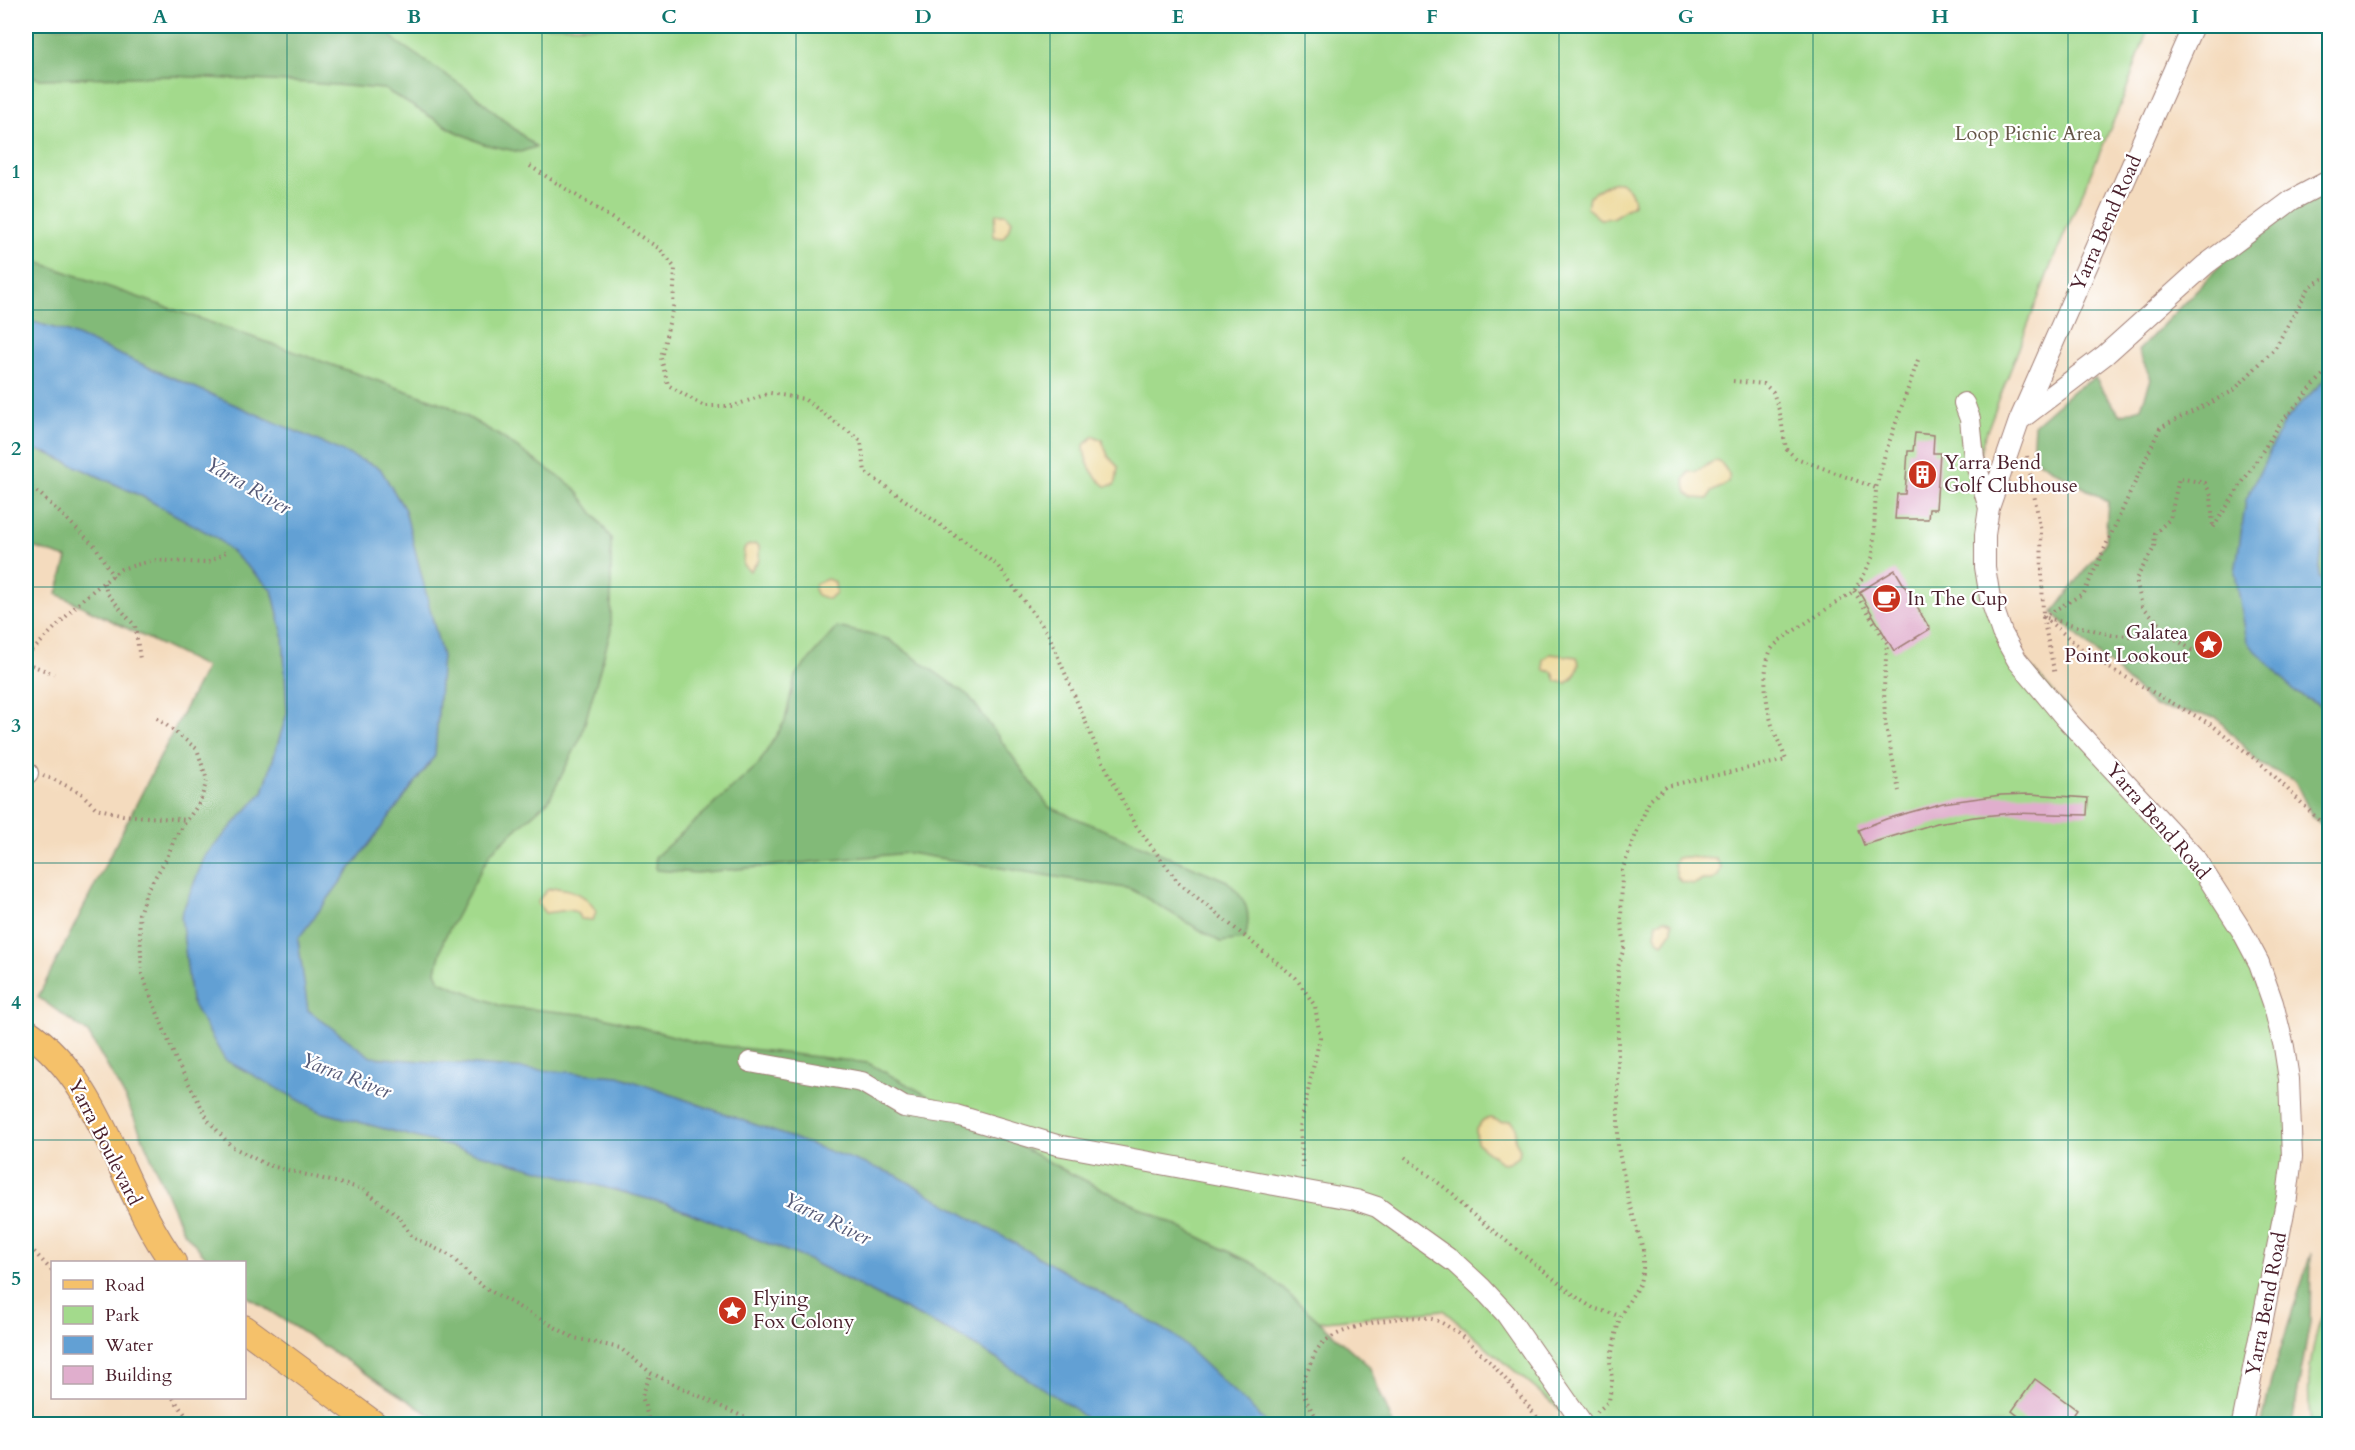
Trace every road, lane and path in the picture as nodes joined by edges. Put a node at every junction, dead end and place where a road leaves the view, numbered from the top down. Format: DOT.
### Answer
graph roads {
  1 [pos="2193,26"];
  2 [pos="530,166"];
  3 [pos="2330,180"];
  4 [pos="2330,275"];
  5 [pos="1918,360"];
  6 [pos="2330,367"];
  7 [pos="1733,381"];
  8 [pos="1964,403"];
  9 [pos="2019,421"];
  10 [pos="26,486"];
  11 [pos="1876,488"];
  12 [pos="1989,508"];
  13 [pos="226,552"];
  14 [pos="113,577"];
  15 [pos="104,583"];
  16 [pos="1854,591"];
  17 [pos="2043,617"];
  18 [pos="2174,639"];
  19 [pos="2209,644"];
  20 [pos="26,652"];
  21 [pos="140,659"];
  22 [pos="26,663"];
  23 [pos="54,674"];
  24 [pos="2058,682"];
  25 [pos="157,718"];
  26 [pos="27,774"];
  27 [pos="1899,791"];
  28 [pos="187,820"];
  29 [pos="2330,831"];
  30 [pos="26,1031"];
  31 [pos="750,1062"];
  32 [pos="1405,1157"];
  33 [pos="1304,1190"];
  34 [pos="26,1243"];
  35 [pos="171,1261"];
  36 [pos="51,1270"];
  37 [pos="1620,1316"];
  38 [pos="246,1329"];
  39 [pos="651,1373"];
  40 [pos="174,1399"];
  41 [pos="1583,1424"];
  42 [pos="192,1425"];
  43 [pos="374,1425"];
  44 [pos="650,1425"];
  45 [pos="758,1425"];
  46 [pos="1321,1425"];
  47 [pos="1542,1425"];
  48 [pos="2242,1425"];
  1 -- 9 [label="street, Yarra Bend Road"];
  2 -- 33 [label="path"];
  3 -- 9 [label="street"];
  4 -- 17 [label="path"];
  5 -- 11 [label="path"];
  6 -- 18 [label="path"];
  7 -- 11 [label="path"];
  8 -- 12 [label="street"];
  9 -- 12 [label="street, Yarra Bend Road"];
  9 -- 17 [label="path"];
  10 -- 14 [label="path"];
  11 -- 16 [label="path"];
  12 -- 48 [label="street, Yarra Bend Road"];
  13 -- 14 [label="path"];
  14 -- 15 [label="path"];
  15 -- 20 [label="path"];
  15 -- 21 [label="path"];
  16 -- 27 [label="path"];
  16 -- 37 [label="path"];
  17 -- 18 [label="path"];
  17 -- 24 [label="path"];
  17 -- 29 [label="path"];
  18 -- 19 [label="path"];
  22 -- 23 [label="path"];
  25 -- 28 [label="path"];
  26 -- 28 [label="path"];
  28 -- 39 [label="path"];
  30 -- 35 [label="main road, Yarra Boulevard"];
  31 -- 33 [label="street"];
  32 -- 37 [label="path"];
  33 -- 41 [label="street"];
  34 -- 36 [label="path"];
  37 -- 41 [label="path"];
  38 -- 43 [label="main road"];
  39 -- 44 [label="path"];
  39 -- 45 [label="path"];
  40 -- 42 [label="path"];
  46 -- 47 [label="path"];
}
